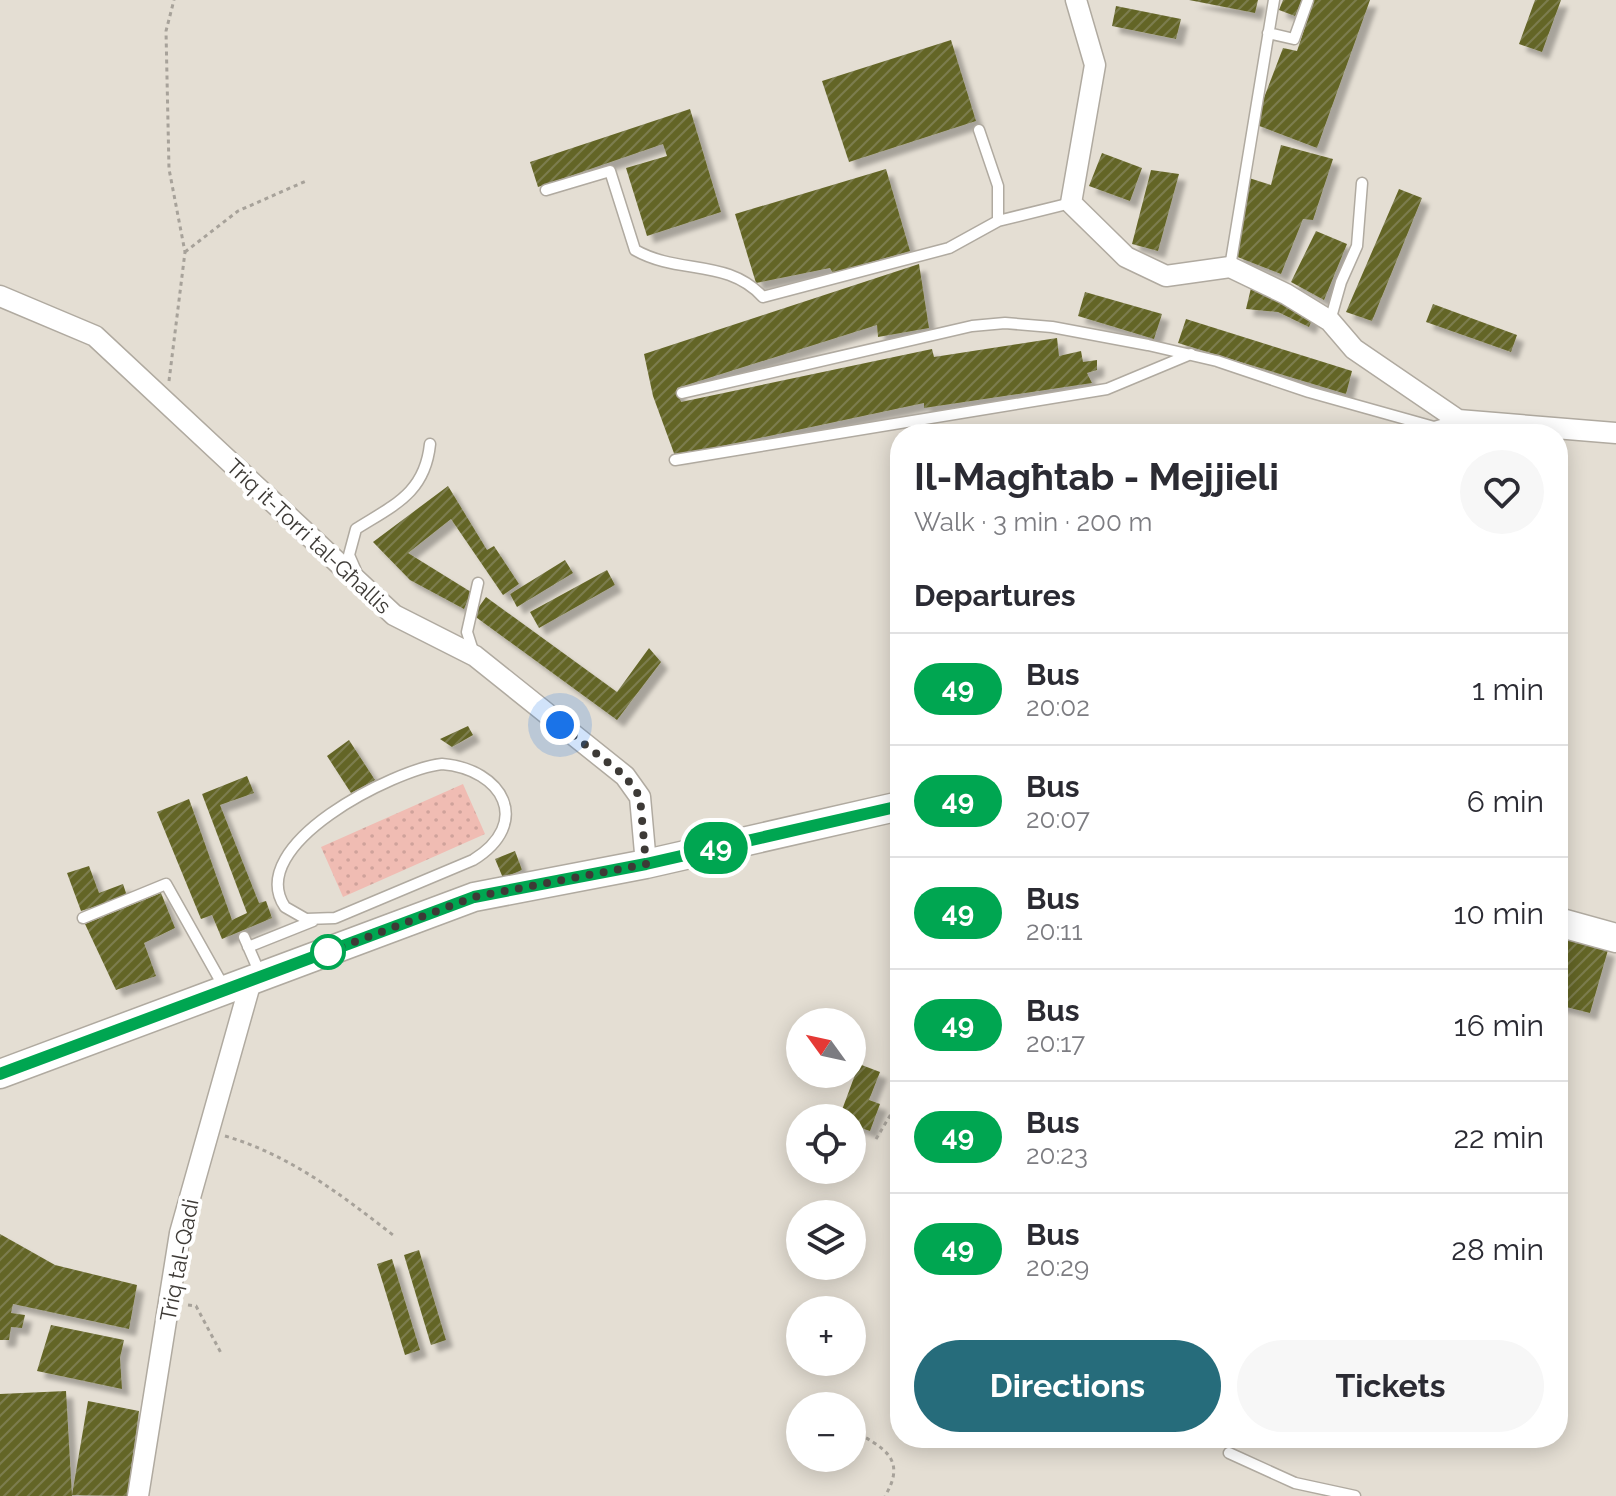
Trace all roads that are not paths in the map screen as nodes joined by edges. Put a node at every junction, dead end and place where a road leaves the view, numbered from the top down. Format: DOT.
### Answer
graph roads {
  1 [pos="1076,0"];
  2 [pos="1274,0"];
  3 [pos="1308,0"];
  4 [pos="1268,33"];
  5 [pos="979,130"];
  6 [pos="1362,183"];
  7 [pos="546,190"];
  8 [pos="1071,203"];
  9 [pos="998,221"];
  10 [pos="1230,267"];
  11 [pos="0,296"];
  12 [pos="1330,321"];
  13 [pos="1191,354"];
  14 [pos="682,393"];
  15 [pos="1458,420"];
  16 [pos="894,424"];
  17 [pos="1424,424"];
  18 [pos="1444,424"];
  19 [pos="1507,424"];
  20 [pos="890,425"];
  21 [pos="1568,429"];
  22 [pos="1616,433"];
  23 [pos="430,444"];
  24 [pos="675,460"];
  25 [pos="478,583"];
  26 [pos="363,588"];
  27 [pos="475,656"];
  28 [pos="890,808"];
  29 [pos="646,864"];
  30 [pos="83,918"];
  31 [pos="315,920"];
  32 [pos="1568,925"];
  33 [pos="1616,938"];
  34 [pos="246,983"];
  35 [pos="0,1074"];
  36 [pos="1229,1453"];
  37 [pos="138,1496"];
  38 [pos="1355,1496"];
  1 -- 8 [label="street"];
  2 -- 4 [label="lane"];
  3 -- 4 [label="lane"];
  4 -- 10 [label="lane"];
  5 -- 9 [label="lane"];
  6 -- 12 [label="lane"];
  7 -- 9 [label="lane"];
  8 -- 9 [label="lane"];
  8 -- 10 [label="street"];
  10 -- 12 [label="street"];
  11 -- 26 [label="street, Triq it-Torri tal-Għallis"];
  12 -- 15 [label="street"];
  13 -- 14 [label="lane"];
  13 -- 16 [label="lane"];
  13 -- 17 [label="lane"];
  15 -- 18 [label="lane"];
  15 -- 19 [label="street"];
  20 -- 24 [label="lane"];
  21 -- 22 [label="street"];
  23 -- 26 [label="lane"];
  25 -- 27 [label="lane"];
  26 -- 27 [label="street, Triq it-Torri tal-Għallis"];
  27 -- 29 [label="street, Triq it-Torri tal-Għallis"];
  28 -- 29 [label="main road"];
  29 -- 34 [label="main road"];
  30 -- 34 [label="lane"];
  31 -- 31 [label="lane"];
  31 -- 34 [label="lane"];
  32 -- 33 [label="main road"];
  34 -- 35 [label="main road"];
  34 -- 37 [label="street, Triq tal-Qadi"];
  36 -- 38 [label="lane"];
}
